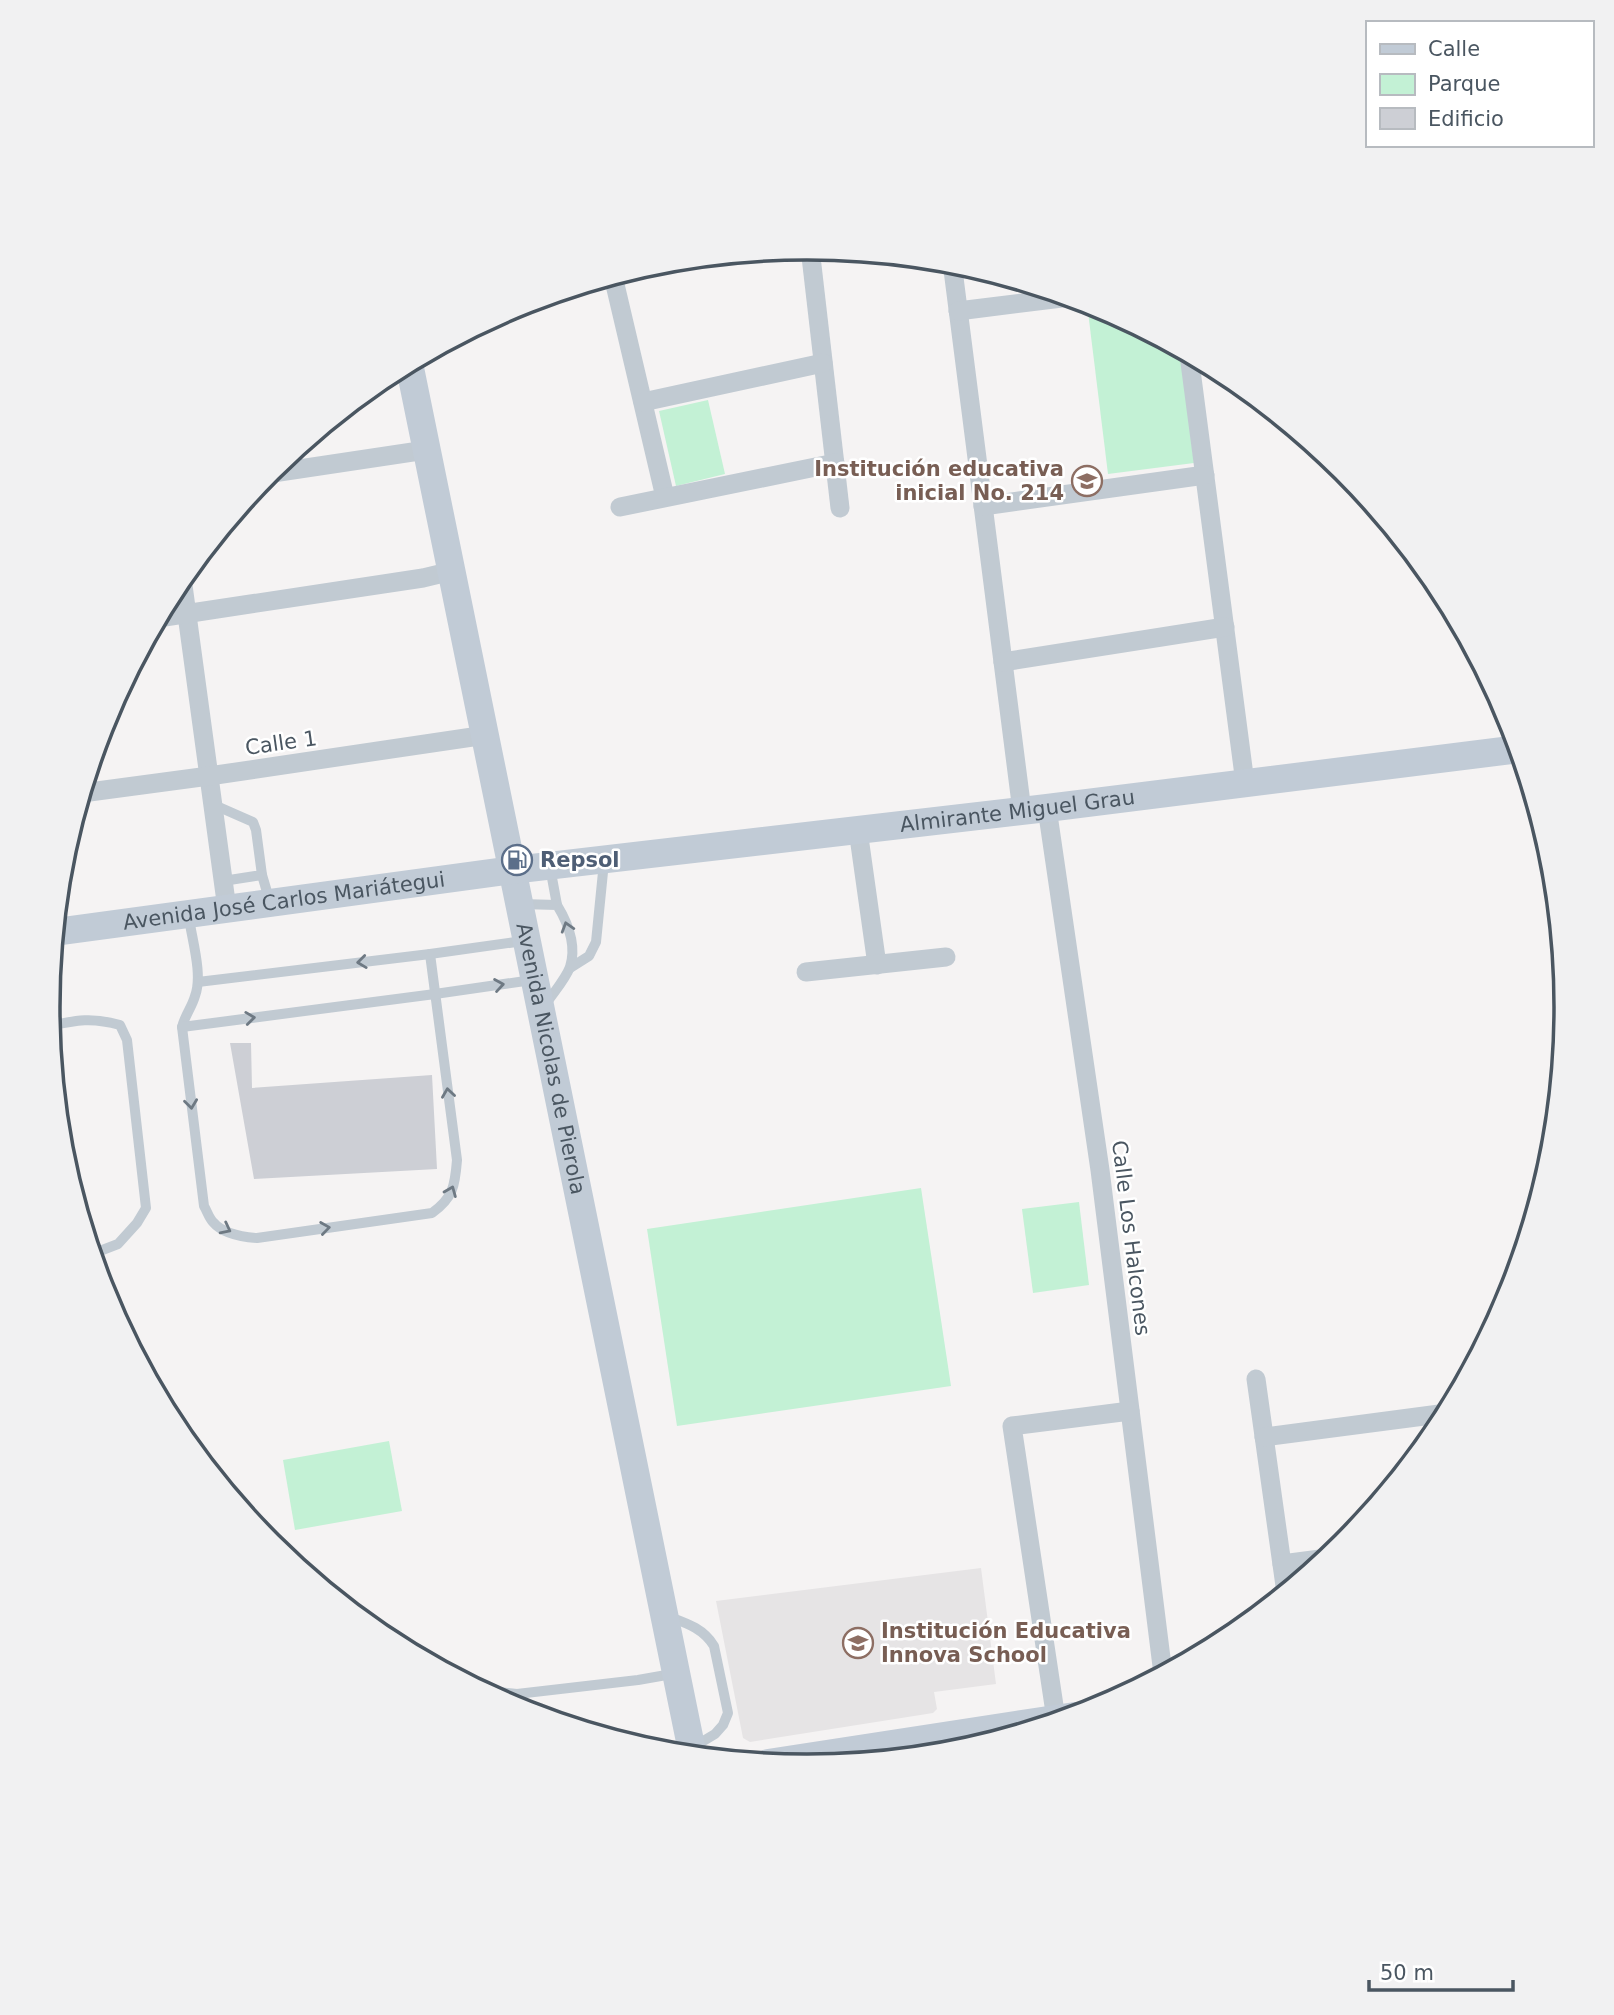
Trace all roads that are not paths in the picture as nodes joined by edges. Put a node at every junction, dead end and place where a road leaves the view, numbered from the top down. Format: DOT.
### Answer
graph roads {
  1 [pos="811,260"];
  2 [pos="953,274"];
  3 [pos="615,285"];
  4 [pos="1047,300"];
  5 [pos="958,311"];
  6 [pos="823,363"];
  7 [pos="1190,366"];
  8 [pos="411,374"];
  9 [pos="643,402"];
  10 [pos="426,450"];
  11 [pos="835,463"];
  12 [pos="287,471"];
  13 [pos="1205,475"];
  14 [pos="665,497"];
  15 [pos="983,506"];
  16 [pos="620,507"];
  17 [pos="840,508"];
  18 [pos="452,571"];
  19 [pos="184,594"];
  20 [pos="186,614"];
  21 [pos="171,616"];
  22 [pos="1225,627"];
  23 [pos="1003,662"];
  24 [pos="486,735"];
  25 [pos="1509,750"];
  26 [pos="209,776"];
  27 [pos="1245,783"];
  28 [pos="92,792"];
  29 [pos="212,804"];
  30 [pos="1035,810"];
  31 [pos="859,830"];
  32 [pos="604,860"];
  33 [pos="550,866"];
  34 [pos="513,870"];
  35 [pos="262,875"];
  36 [pos="225,895"];
  37 [pos="270,902"];
  38 [pos="520,904"];
  39 [pos="557,905"];
  40 [pos="188,914"];
  41 [pos="64,931"];
  42 [pos="527,940"];
  43 [pos="430,954"];
  44 [pos="946,957"];
  45 [pos="877,965"];
  46 [pos="570,968"];
  47 [pos="806,972"];
  48 [pos="536,979"];
  49 [pos="198,982"];
  50 [pos="435,994"];
  51 [pos="542,1011"];
  52 [pos="60,1024"];
  53 [pos="182,1027"];
  54 [pos="100,1251"];
  55 [pos="1256,1379"];
  56 [pos="1130,1411"];
  57 [pos="1430,1422"];
  58 [pos="1264,1437"];
  59 [pos="1310,1560"];
  60 [pos="1282,1564"];
  61 [pos="1285,1583"];
  62 [pos="664,1614"];
  63 [pos="1162,1665"];
  64 [pos="676,1673"];
  65 [pos="510,1693"];
  66 [pos="1063,1709"];
  67 [pos="981,1734"];
  68 [pos="691,1746"];
  69 [pos="698,1747"];
  70 [pos="839,1754"];
  1 -- 6 [label="street"];
  2 -- 5 [label="street, Calle Los Halcones"];
  3 -- 9 [label="street"];
  4 -- 5 [label="street"];
  5 -- 15 [label="street, Calle Los Halcones"];
  6 -- 9 [label="street"];
  6 -- 11 [label="street"];
  7 -- 13 [label="street"];
  8 -- 10 [label="street, Avenida Nicolas de Pierola"];
  9 -- 14 [label="street"];
  10 -- 12 [label="street"];
  10 -- 18 [label="street, Avenida Nicolas de Pierola"];
  11 -- 14 [label="street"];
  11 -- 17 [label="street"];
  13 -- 15 [label="street"];
  13 -- 22 [label="street"];
  14 -- 16 [label="street"];
  15 -- 23 [label="street, Calle Los Halcones"];
  18 -- 20 [label="street"];
  18 -- 24 [label="street, Avenida Nicolas de Pierola"];
  19 -- 20 [label="street"];
  20 -- 21 [label="street"];
  20 -- 26 [label="street"];
  22 -- 23 [label="street"];
  22 -- 27 [label="street"];
  23 -- 30 [label="street, Calle Los Halcones"];
  24 -- 26 [label="street, Calle 1"];
  24 -- 34 [label="street, Avenida Nicolas de Pierola"];
  25 -- 27 [label="street, Almirante Miguel Grau"];
  26 -- 28 [label="street, Calle 1"];
  26 -- 29 [label="street"];
  27 -- 30 [label="street, Almirante Miguel Grau"];
  29 -- 35 [label="lane"];
  29 -- 36 [label="street"];
  30 -- 31 [label="street, Almirante Miguel Grau"];
  30 -- 56 [label="street, Calle Los Halcones"];
  31 -- 32 [label="street, Almirante Miguel Grau"];
  31 -- 45 [label="street"];
  32 -- 33 [label="street, Almirante Miguel Grau"];
  32 -- 46 [label="lane"];
  33 -- 34 [label="street, Almirante Miguel Grau"];
  33 -- 39 [label="lane"];
  34 -- 37 [label="street, Avenida José Carlos Mariátegui"];
  34 -- 38 [label="street, Avenida Nicolas de Pierola"];
  35 -- 36 [label="lane"];
  35 -- 37 [label="lane"];
  36 -- 37 [label="street, Avenida José Carlos Mariátegui"];
  36 -- 40 [label="street, Avenida José Carlos Mariátegui"];
  38 -- 39 [label="lane"];
  38 -- 42 [label="street, Avenida Nicolas de Pierola"];
  46 -- 39 [label="lane, one-way"];
  40 -- 41 [label="street, Avenida José Carlos Mariátegui"];
  40 -- 49 [label="lane"];
  42 -- 43 [label="lane"];
  42 -- 48 [label="street, Avenida Nicolas de Pierola"];
  43 -- 49 [label="lane, one-way"];
  43 -- 50 [label="lane"];
  44 -- 45 [label="street"];
  45 -- 47 [label="street"];
  46 -- 51 [label="lane"];
  50 -- 48 [label="lane, one-way"];
  48 -- 51 [label="street, Avenida Nicolas de Pierola"];
  49 -- 53 [label="lane"];
  53 -- 50 [label="lane, one-way"];
  53 -- 50 [label="lane, one-way"];
  51 -- 62 [label="street, Avenida Nicolas de Pierola"];
  52 -- 54 [label="lane"];
  55 -- 58 [label="street"];
  56 -- 63 [label="street, Calle Los Halcones"];
  56 -- 66 [label="street"];
  57 -- 58 [label="street"];
  58 -- 60 [label="street"];
  59 -- 60 [label="street"];
  60 -- 61 [label="street"];
  62 -- 64 [label="street, Avenida Nicolas de Pierola"];
  62 -- 69 [label="lane"];
  64 -- 65 [label="lane"];
  64 -- 68 [label="street, Avenida Nicolas de Pierola"];
  67 -- 70 [label="street"];
}
